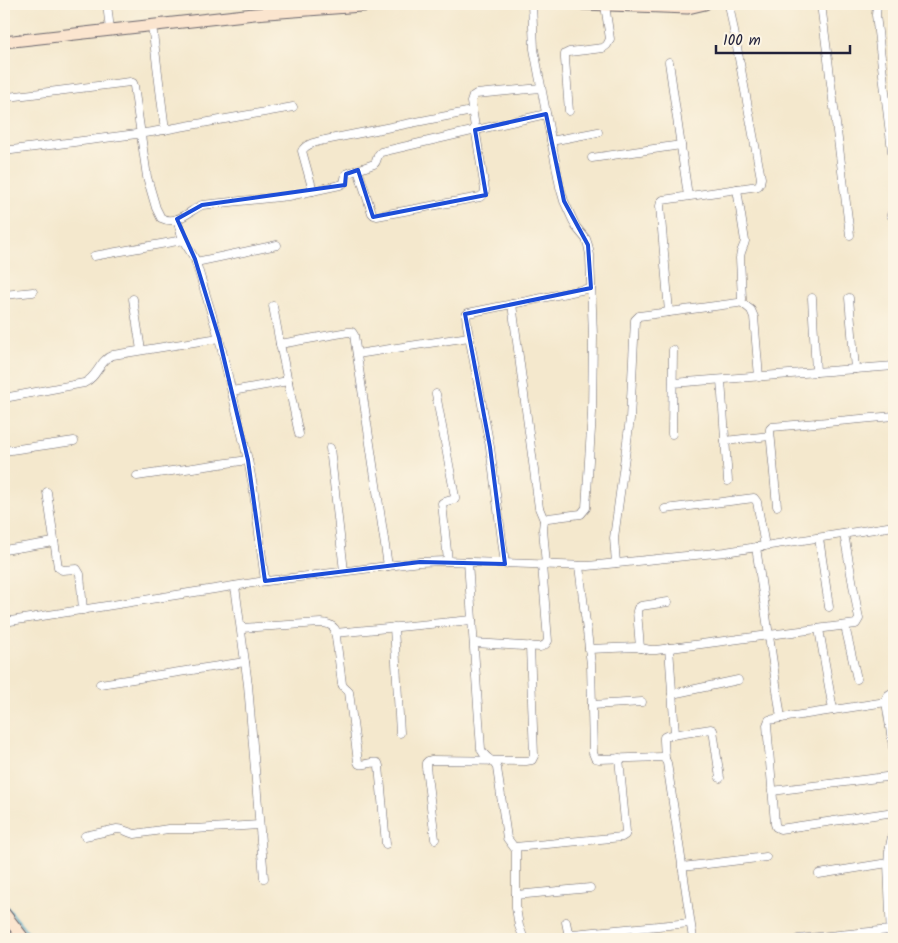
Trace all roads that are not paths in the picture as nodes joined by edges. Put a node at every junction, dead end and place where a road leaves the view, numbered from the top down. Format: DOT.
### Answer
graph roads {
  1 [pos="107,4"];
  2 [pos="388,4"];
  3 [pos="532,4"];
  4 [pos="584,4"];
  5 [pos="605,4"];
  6 [pos="705,4"];
  7 [pos="729,4"];
  8 [pos="821,4"];
  9 [pos="876,4"];
  10 [pos="286,8"];
  11 [pos="152,25"];
  12 [pos="110,30"];
  13 [pos="4,42"];
  14 [pos="669,62"];
  15 [pos="541,88"];
  16 [pos="8,98"];
  17 [pos="293,107"];
  18 [pos="569,110"];
  19 [pos="472,111"];
  20 [pos="546,114"];
  21 [pos="165,130"];
  22 [pos="476,130"];
  23 [pos="598,132"];
  24 [pos="141,134"];
  25 [pos="551,140"];
  26 [pos="681,145"];
  27 [pos="4,151"];
  28 [pos="592,158"];
  29 [pos="894,158"];
  30 [pos="358,170"];
  31 [pos="737,189"];
  32 [pos="312,191"];
  33 [pos="688,196"];
  34 [pos="177,219"];
  35 [pos="850,235"];
  36 [pos="184,240"];
  37 [pos="277,245"];
  38 [pos="94,256"];
  39 [pos="196,262"];
  40 [pos="591,288"];
  41 [pos="33,292"];
  42 [pos="4,295"];
  43 [pos="812,298"];
  44 [pos="849,298"];
  45 [pos="133,299"];
  46 [pos="741,302"];
  47 [pos="512,304"];
  48 [pos="273,306"];
  49 [pos="669,312"];
  50 [pos="469,336"];
  51 [pos="219,338"];
  52 [pos="280,344"];
  53 [pos="141,350"];
  54 [pos="673,350"];
  55 [pos="357,354"];
  56 [pos="894,366"];
  57 [pos="855,369"];
  58 [pos="816,372"];
  59 [pos="759,376"];
  60 [pos="721,380"];
  61 [pos="288,381"];
  62 [pos="673,383"];
  63 [pos="232,391"];
  64 [pos="436,394"];
  65 [pos="4,398"];
  66 [pos="894,416"];
  67 [pos="299,434"];
  68 [pos="672,434"];
  69 [pos="770,436"];
  70 [pos="74,441"];
  71 [pos="725,441"];
  72 [pos="330,448"];
  73 [pos="4,451"];
  74 [pos="248,460"];
  75 [pos="137,476"];
  76 [pos="728,482"];
  77 [pos="47,492"];
  78 [pos="777,506"];
  79 [pos="665,509"];
  80 [pos="544,520"];
  81 [pos="894,526"];
  82 [pos="844,534"];
  83 [pos="819,538"];
  84 [pos="54,542"];
  85 [pos="761,546"];
  86 [pos="4,550"];
  87 [pos="448,561"];
  88 [pos="468,562"];
  89 [pos="616,563"];
  90 [pos="505,564"];
  91 [pos="544,565"];
  92 [pos="388,566"];
  93 [pos="579,566"];
  94 [pos="344,571"];
  95 [pos="265,581"];
  96 [pos="235,586"];
  97 [pos="668,602"];
  98 [pos="829,607"];
  99 [pos="83,610"];
  100 [pos="472,620"];
  101 [pos="4,622"];
  102 [pos="845,626"];
  103 [pos="394,627"];
  104 [pos="241,628"];
  105 [pos="819,629"];
  106 [pos="335,633"];
  107 [pos="769,634"];
  108 [pos="474,643"];
  109 [pos="530,646"];
  110 [pos="640,648"];
  111 [pos="669,648"];
  112 [pos="589,649"];
  113 [pos="245,662"];
  114 [pos="857,679"];
  115 [pos="738,680"];
  116 [pos="100,684"];
  117 [pos="894,692"];
  118 [pos="672,694"];
  119 [pos="642,702"];
  120 [pos="886,702"];
  121 [pos="592,705"];
  122 [pos="833,710"];
  123 [pos="781,718"];
  124 [pos="400,733"];
  125 [pos="675,734"];
  126 [pos="894,753"];
  127 [pos="619,758"];
  128 [pos="665,758"];
  129 [pos="492,761"];
  130 [pos="894,776"];
  131 [pos="720,778"];
  132 [pos="772,791"];
  133 [pos="894,812"];
  134 [pos="260,825"];
  135 [pos="894,828"];
  136 [pos="85,836"];
  137 [pos="436,839"];
  138 [pos="386,844"];
  139 [pos="515,847"];
  140 [pos="766,857"];
  141 [pos="888,863"];
  142 [pos="682,866"];
  143 [pos="819,874"];
  144 [pos="264,878"];
  145 [pos="590,888"];
  146 [pos="516,895"];
  147 [pos="4,914"];
  148 [pos="566,922"];
  149 [pos="690,922"];
  150 [pos="890,930"];
  151 [pos="24,939"];
  152 [pos="524,939"];
  153 [pos="693,939"];
  154 [pos="799,939"];
  155 [pos="891,939"];
  1 -- 12 [label="street"];
  2 -- 10 [label="main road"];
  3 -- 15 [label="street"];
  4 -- 5 [label="main road"];
  5 -- 6 [label="main road"];
  5 -- 18 [label="street"];
  7 -- 31 [label="street"];
  8 -- 35 [label="street"];
  9 -- 29 [label="street"];
  10 -- 11 [label="main road"];
  11 -- 12 [label="main road"];
  11 -- 21 [label="street"];
  12 -- 13 [label="main road"];
  14 -- 26 [label="street"];
  15 -- 19 [label="street"];
  15 -- 20 [label="street"];
  16 -- 24 [label="street"];
  17 -- 21 [label="street"];
  19 -- 22 [label="street"];
  19 -- 32 [label="street"];
  20 -- 22 [label="street"];
  20 -- 25 [label="street"];
  21 -- 24 [label="street"];
  22 -- 30 [label="street"];
  22 -- 30 [label="street"];
  23 -- 25 [label="street"];
  24 -- 27 [label="street"];
  24 -- 34 [label="street"];
  25 -- 40 [label="street"];
  26 -- 28 [label="street"];
  26 -- 33 [label="street"];
  30 -- 32 [label="street"];
  31 -- 33 [label="street"];
  31 -- 46 [label="street"];
  32 -- 34 [label="street"];
  33 -- 49 [label="street"];
  34 -- 36 [label="street"];
  36 -- 38 [label="street"];
  36 -- 39 [label="street"];
  37 -- 39 [label="street"];
  39 -- 51 [label="street"];
  40 -- 47 [label="street"];
  40 -- 80 [label="street"];
  41 -- 42 [label="street"];
  43 -- 58 [label="street"];
  44 -- 57 [label="street"];
  45 -- 53 [label="street"];
  46 -- 49 [label="street"];
  46 -- 59 [label="street"];
  47 -- 50 [label="street"];
  47 -- 80 [label="street"];
  48 -- 52 [label="street"];
  49 -- 89 [label="street"];
  50 -- 55 [label="street"];
  50 -- 90 [label="street"];
  51 -- 53 [label="street"];
  51 -- 63 [label="street"];
  52 -- 55 [label="street"];
  52 -- 61 [label="street"];
  53 -- 65 [label="street"];
  54 -- 62 [label="street"];
  55 -- 92 [label="street"];
  56 -- 57 [label="street"];
  57 -- 58 [label="street"];
  58 -- 59 [label="street"];
  59 -- 60 [label="street"];
  60 -- 62 [label="street"];
  60 -- 71 [label="street"];
  61 -- 63 [label="street"];
  61 -- 67 [label="street"];
  62 -- 68 [label="street"];
  63 -- 74 [label="street"];
  64 -- 87 [label="street"];
  66 -- 69 [label="street"];
  69 -- 71 [label="street"];
  69 -- 78 [label="street"];
  70 -- 73 [label="street"];
  71 -- 76 [label="street"];
  72 -- 94 [label="street"];
  74 -- 75 [label="street"];
  74 -- 95 [label="street"];
  77 -- 84 [label="street"];
  79 -- 85 [label="street"];
  80 -- 91 [label="street"];
  81 -- 82 [label="street"];
  82 -- 83 [label="street"];
  82 -- 102 [label="street"];
  83 -- 85 [label="street"];
  83 -- 98 [label="street"];
  84 -- 86 [label="street"];
  84 -- 99 [label="street"];
  85 -- 89 [label="street"];
  85 -- 107 [label="street"];
  87 -- 88 [label="street"];
  87 -- 92 [label="street"];
  88 -- 90 [label="street"];
  88 -- 100 [label="street"];
  89 -- 93 [label="street"];
  90 -- 91 [label="street"];
  91 -- 93 [label="street"];
  91 -- 109 [label="street"];
  92 -- 94 [label="street"];
  93 -- 112 [label="street"];
  94 -- 95 [label="street"];
  95 -- 96 [label="street"];
  96 -- 99 [label="street"];
  96 -- 104 [label="street"];
  97 -- 110 [label="street"];
  99 -- 101 [label="street"];
  100 -- 103 [label="street"];
  100 -- 108 [label="street"];
  102 -- 105 [label="street"];
  102 -- 114 [label="street"];
  103 -- 106 [label="street"];
  103 -- 124 [label="street"];
  104 -- 106 [label="street"];
  104 -- 113 [label="street"];
  105 -- 107 [label="street"];
  105 -- 122 [label="street"];
  106 -- 138 [label="street"];
  107 -- 111 [label="street"];
  107 -- 123 [label="street"];
  108 -- 109 [label="street"];
  108 -- 129 [label="street"];
  109 -- 129 [label="street"];
  110 -- 111 [label="street"];
  110 -- 112 [label="street"];
  111 -- 118 [label="street"];
  112 -- 121 [label="street"];
  113 -- 116 [label="street"];
  113 -- 134 [label="street"];
  115 -- 118 [label="street"];
  117 -- 120 [label="street"];
  118 -- 125 [label="street"];
  119 -- 121 [label="street"];
  120 -- 122 [label="street"];
  120 -- 126 [label="street"];
  121 -- 127 [label="street"];
  122 -- 123 [label="street"];
  123 -- 132 [label="street"];
  125 -- 128 [label="street"];
  125 -- 131 [label="street"];
  127 -- 128 [label="street"];
  127 -- 139 [label="street"];
  128 -- 142 [label="street"];
  129 -- 137 [label="street"];
  129 -- 139 [label="street"];
  130 -- 132 [label="street"];
  132 -- 133 [label="street"];
  134 -- 136 [label="street"];
  134 -- 144 [label="street"];
  135 -- 141 [label="street"];
  139 -- 146 [label="street"];
  140 -- 142 [label="street"];
  141 -- 143 [label="street"];
  141 -- 150 [label="street"];
  142 -- 149 [label="street"];
  145 -- 146 [label="street"];
  146 -- 152 [label="street"];
  147 -- 151 [label="main road"];
  148 -- 149 [label="street"];
  149 -- 153 [label="street"];
  150 -- 154 [label="street"];
  150 -- 155 [label="street"];
}
